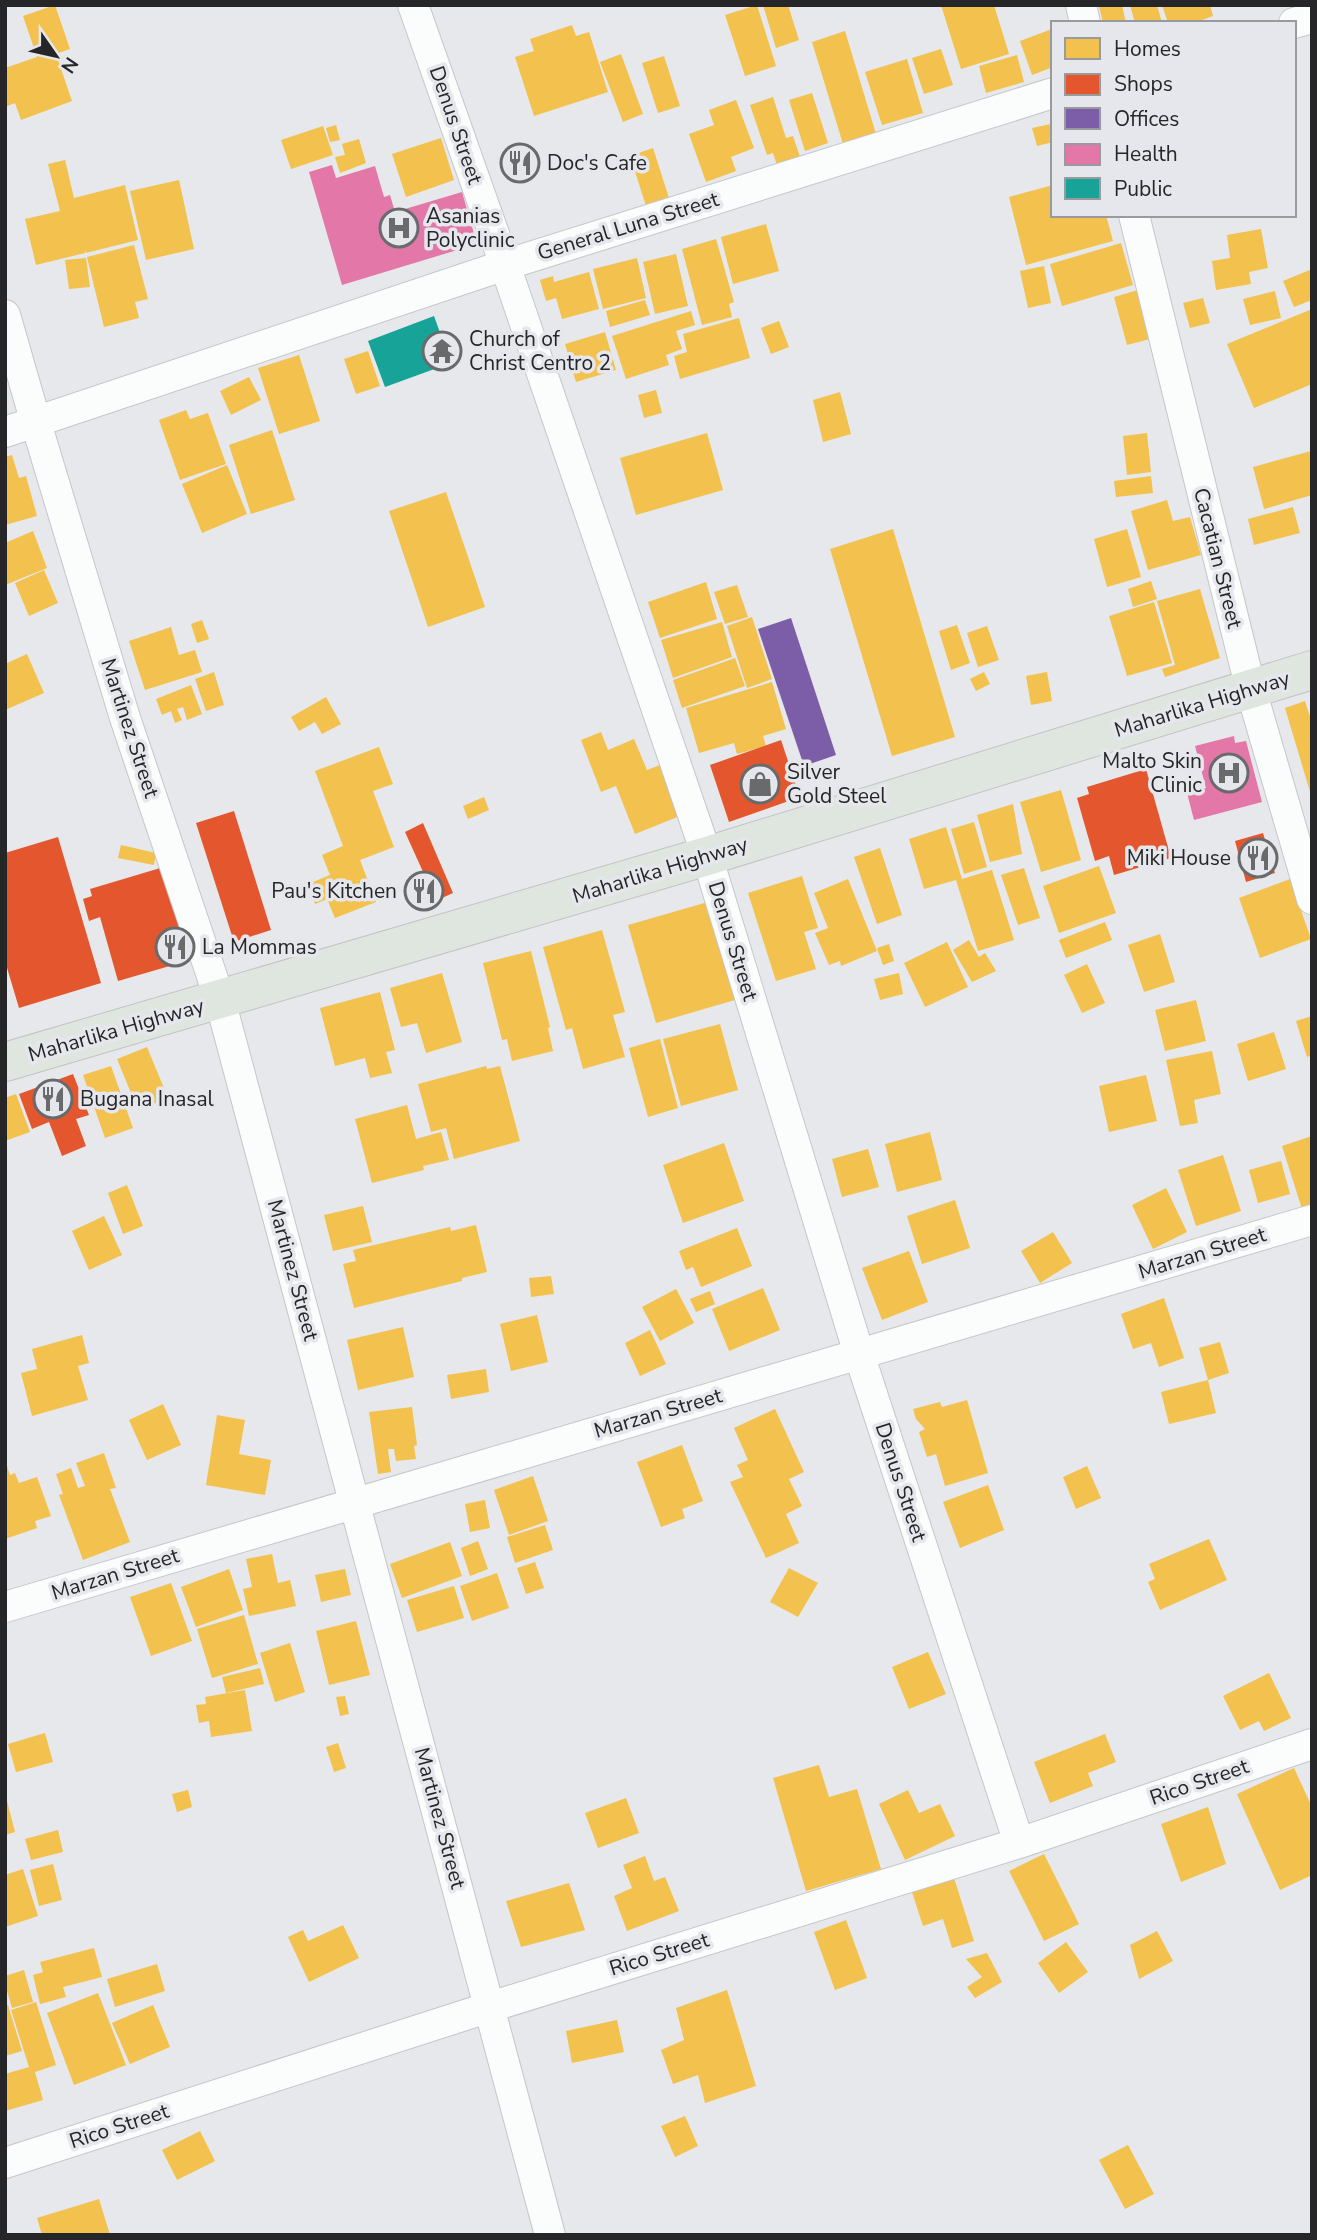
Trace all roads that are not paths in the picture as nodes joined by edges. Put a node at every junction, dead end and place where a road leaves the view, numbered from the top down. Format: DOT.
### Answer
graph roads {
  1 [pos="413,5"];
  2 [pos="1051,94"];
  3 [pos="1134,217"];
  4 [pos="505,265"];
  5 [pos="5,315"];
  6 [pos="36,424"];
  7 [pos="5,432"];
  8 [pos="1312,670"];
  9 [pos="1251,690"];
  10 [pos="707,856"];
  11 [pos="1312,899"];
  12 [pos="220,1000"];
  13 [pos="5,1062"];
  14 [pos="1312,1220"];
  15 [pos="859,1354"];
  16 [pos="355,1502"];
  17 [pos="5,1607"];
  18 [pos="1312,1744"];
  19 [pos="1019,1843"];
  20 [pos="490,2007"];
  21 [pos="5,2163"];
  22 [pos="550,2235"];
  1 -- 4 [label="street, Denus Street"];
  2 -- 4 [label="street, General Luna Street"];
  3 -- 9 [label="street, Cacatian Street"];
  4 -- 6 [label="street, General Luna Street"];
  4 -- 10 [label="street, Denus Street"];
  5 -- 6 [label="street, Martinez Street"];
  6 -- 7 [label="street, General Luna Street"];
  6 -- 12 [label="street, Martinez Street"];
  8 -- 9 [label="highway, Maharlika Highway"];
  9 -- 10 [label="highway, Maharlika Highway"];
  9 -- 11 [label="street, Cacatian Street"];
  10 -- 12 [label="highway, Maharlika Highway"];
  10 -- 15 [label="street, Denus Street"];
  12 -- 13 [label="highway, Maharlika Highway"];
  12 -- 16 [label="street, Martinez Street"];
  14 -- 15 [label="street, Marzan Street"];
  15 -- 16 [label="street, Marzan Street"];
  15 -- 19 [label="street, Denus Street"];
  16 -- 17 [label="street, Marzan Street"];
  16 -- 20 [label="street, Martinez Street"];
  18 -- 19 [label="street, Rico Street"];
  19 -- 20 [label="street, Rico Street"];
  20 -- 21 [label="street, Rico Street"];
  20 -- 22 [label="street, Martinez Street"];
}
